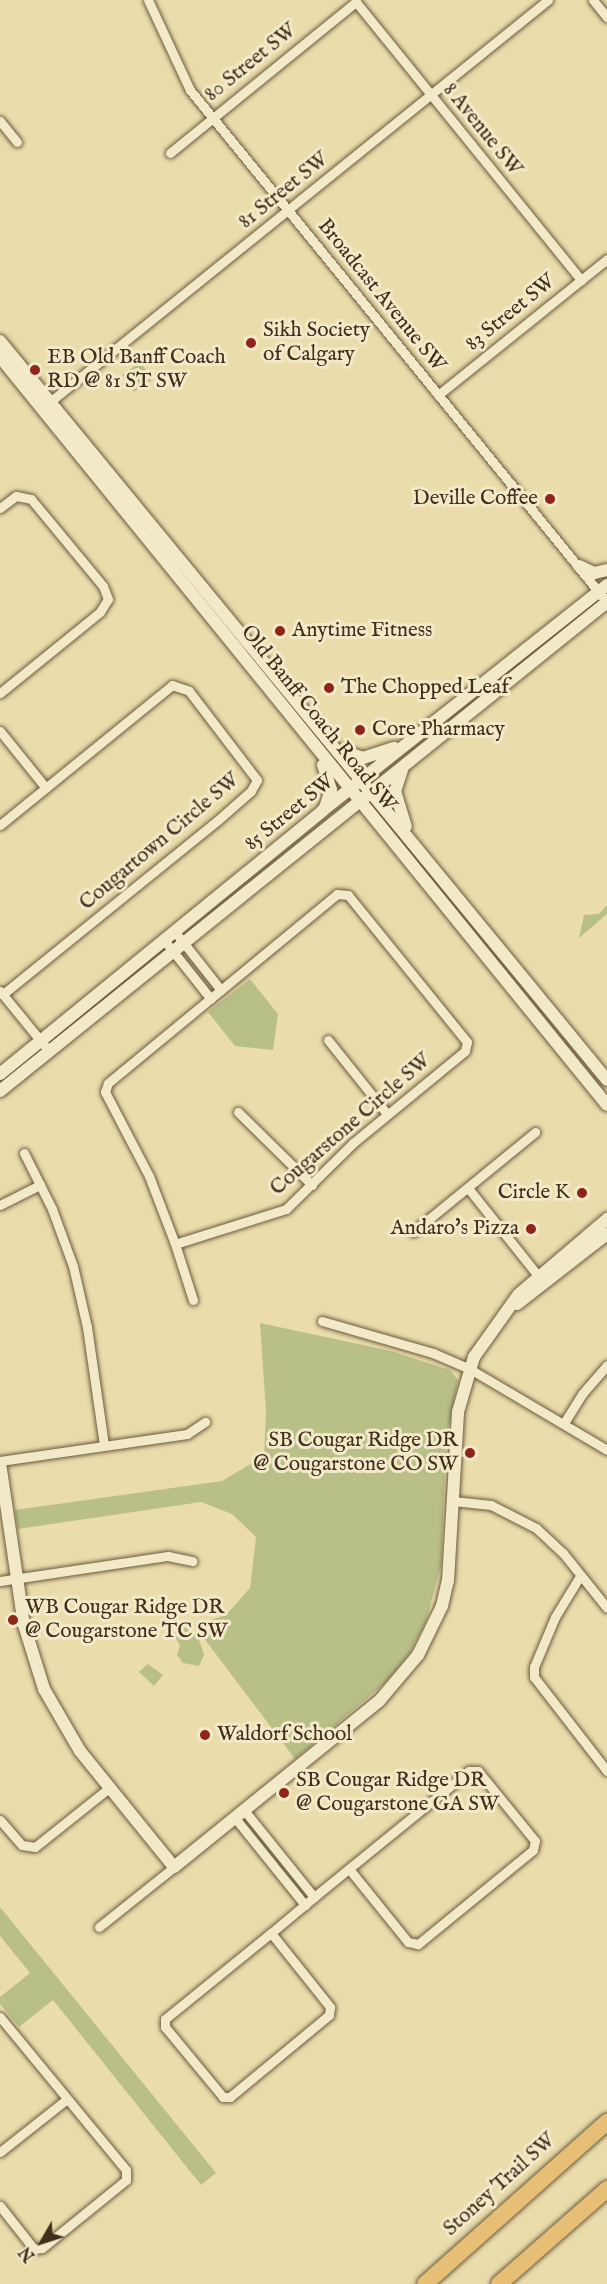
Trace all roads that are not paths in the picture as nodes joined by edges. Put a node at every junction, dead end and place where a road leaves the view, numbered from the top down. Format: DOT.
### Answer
graph roads {
  1 [pos="148,0"];
  2 [pos="548,0"];
  3 [pos="593,0"];
  4 [pos="356,2"];
  5 [pos="607,17"];
  6 [pos="431,96"];
  7 [pos="212,118"];
  8 [pos="0,121"];
  9 [pos="17,142"];
  10 [pos="170,153"];
  11 [pos="288,211"];
  12 [pos="607,259"];
  13 [pos="581,280"];
  14 [pos="0,341"];
  15 [pos="0,357"];
  16 [pos="438,395"];
  17 [pos="46,405"];
  18 [pos="0,508"];
  19 [pos="579,566"];
  20 [pos="607,570"];
  21 [pos="603,588"];
  22 [pos="607,602"];
  23 [pos="0,693"];
  24 [pos="303,730"];
  25 [pos="0,732"];
  26 [pos="411,740"];
  27 [pos="334,744"];
  28 [pos="406,764"];
  29 [pos="362,779"];
  30 [pos="46,788"];
  31 [pos="349,790"];
  32 [pos="372,791"];
  33 [pos="359,802"];
  34 [pos="322,811"];
  35 [pos="0,825"];
  36 [pos="419,850"];
  37 [pos="175,932"];
  38 [pos="164,940"];
  39 [pos="185,944"];
  40 [pos="174,952"];
  41 [pos="221,990"];
  42 [pos="2,992"];
  43 [pos="211,999"];
  44 [pos="328,1040"];
  45 [pos="45,1046"];
  46 [pos="0,1074"];
  47 [pos="607,1080"];
  48 [pos="0,1091"];
  49 [pos="607,1105"];
  50 [pos="238,1112"];
  51 [pos="387,1114"];
  52 [pos="534,1132"];
  53 [pos="24,1154"];
  54 [pos="40,1185"];
  55 [pos="312,1185"];
  56 [pos="468,1188"];
  57 [pos="0,1205"];
  58 [pos="607,1219"];
  59 [pos="413,1232"];
  60 [pos="607,1234"];
  61 [pos="588,1242"];
  62 [pos="175,1244"];
  63 [pos="541,1280"];
  64 [pos="193,1300"];
  65 [pos="322,1322"];
  66 [pos="607,1365"];
  67 [pos="470,1369"];
  68 [pos="205,1422"];
  69 [pos="564,1423"];
  70 [pos="104,1444"];
  71 [pos="607,1450"];
  72 [pos="0,1462"];
  73 [pos="453,1501"];
  74 [pos="192,1561"];
  75 [pos="580,1576"];
  76 [pos="16,1578"];
  77 [pos="0,1581"];
  78 [pos="607,1608"];
  79 [pos="607,1771"];
  80 [pos="109,1788"];
  81 [pos="240,1814"];
  82 [pos="0,1820"];
  83 [pos="174,1867"];
  84 [pos="349,1869"];
  85 [pos="314,1897"];
  86 [pos="304,1905"];
  87 [pos="99,1928"];
  88 [pos="271,1933"];
  89 [pos="0,2019"];
  90 [pos="68,2099"];
  91 [pos="607,2122"];
  92 [pos="0,2152"];
  93 [pos="607,2189"];
  94 [pos="0,2206"];
  95 [pos="425,2284"];
  96 [pos="499,2284"];
  1 -- 7 [label="street, Broadcast Avenue SW"];
  2 -- 6 [label="street, 81 Street SW"];
  3 -- 5 [label="street"];
  4 -- 6 [label="street, 8 Avenue SW"];
  4 -- 7 [label="street, 80 Street SW"];
  6 -- 11 [label="street, 81 Street SW"];
  6 -- 13 [label="street, 8 Avenue SW"];
  7 -- 10 [label="street, 80 Street SW"];
  7 -- 11 [label="street, Broadcast Avenue SW"];
  8 -- 9 [label="street"];
  11 -- 16 [label="street, Broadcast Avenue SW"];
  11 -- 17 [label="street, 81 Street SW"];
  12 -- 13 [label="street, 83 Street SW"];
  13 -- 16 [label="street, 83 Street SW"];
  14 -- 17 [label="main road, Old Banff Coach Road SW"];
  15 -- 17 [label="main road, Old Banff Coach Road SW"];
  16 -- 19 [label="street, Broadcast Avenue SW"];
  17 -- 24 [label="main road, Old Banff Coach Road SW"];
  17 -- 27 [label="main road, Old Banff Coach Road SW"];
  18 -- 23 [label="street"];
  19 -- 20 [label="main road"];
  19 -- 21 [label="street, Broadcast Avenue SW"];
  21 -- 22 [label="street, Broadcast Avenue SW"];
  21 -- 26 [label="main road, 85 Street SW"];
  22 -- 28 [label="main road, 85 Street SW"];
  24 -- 31 [label="main road, Old Banff Coach Road SW"];
  24 -- 34 [label="main road"];
  25 -- 30 [label="street"];
  26 -- 27 [label="main road"];
  26 -- 29 [label="main road, 85 Street SW"];
  27 -- 29 [label="main road, Old Banff Coach Road SW"];
  28 -- 32 [label="main road, 85 Street SW"];
  28 -- 36 [label="main road"];
  29 -- 31 [label="main road, 85 Street SW"];
  29 -- 32 [label="main road, Old Banff Coach Road SW"];
  30 -- 35 [label="street, Cougartown Circle SW"];
  30 -- 42 [label="street, Cougartown Circle SW"];
  31 -- 33 [label="main road, Old Banff Coach Road SW"];
  31 -- 34 [label="main road, 85 Street SW"];
  32 -- 33 [label="main road, 85 Street SW"];
  32 -- 36 [label="main road, Old Banff Coach Road SW"];
  33 -- 39 [label="main road, 85 Street SW"];
  33 -- 49 [label="main road, Old Banff Coach Road SW"];
  34 -- 37 [label="main road, 85 Street SW"];
  36 -- 47 [label="main road, Old Banff Coach Road SW"];
  37 -- 38 [label="main road, 85 Street SW"];
  37 -- 39 [label="street"];
  38 -- 40 [label="street"];
  38 -- 45 [label="main road, 85 Street SW"];
  39 -- 40 [label="main road, 85 Street SW"];
  39 -- 41 [label="street"];
  40 -- 43 [label="street"];
  40 -- 45 [label="main road, 85 Street SW"];
  41 -- 43 [label="street, Cougarstone Circle SW"];
  41 -- 51 [label="street, Cougarstone Circle SW"];
  42 -- 45 [label="street, Cougartown Circle SW"];
  43 -- 62 [label="street, Cougarstone Circle SW"];
  44 -- 51 [label="street"];
  45 -- 46 [label="main road, 85 Street SW"];
  45 -- 48 [label="main road, 85 Street SW"];
  50 -- 55 [label="street"];
  51 -- 55 [label="street, Cougarstone Circle SW"];
  52 -- 56 [label="street"];
  53 -- 54 [label="street"];
  54 -- 57 [label="street"];
  54 -- 70 [label="street"];
  55 -- 62 [label="street, Cougarstone Circle SW"];
  56 -- 59 [label="street"];
  56 -- 63 [label="street"];
  58 -- 61 [label="main road"];
  60 -- 61 [label="main road"];
  61 -- 63 [label="main road"];
  62 -- 64 [label="street"];
  63 -- 67 [label="main road"];
  65 -- 67 [label="street"];
  66 -- 69 [label="street"];
  67 -- 69 [label="street"];
  67 -- 73 [label="main road"];
  68 -- 70 [label="street"];
  69 -- 71 [label="street"];
  70 -- 72 [label="street"];
  72 -- 76 [label="main road"];
  73 -- 75 [label="street"];
  73 -- 81 [label="main road"];
  74 -- 76 [label="street"];
  75 -- 78 [label="street"];
  75 -- 79 [label="street"];
  76 -- 77 [label="street"];
  76 -- 80 [label="main road"];
  80 -- 82 [label="street"];
  80 -- 83 [label="main road"];
  81 -- 83 [label="main road"];
  81 -- 85 [label="street"];
  81 -- 86 [label="street"];
  83 -- 87 [label="street"];
  84 -- 84 [label="street"];
  84 -- 85 [label="street"];
  85 -- 86 [label="street"];
  86 -- 88 [label="street"];
  88 -- 88 [label="street"];
  89 -- 90 [label="street"];
  90 -- 92 [label="street"];
  90 -- 94 [label="street"];
  91 -- 95 [label="highway, Stoney Trail SW"];
  93 -- 96 [label="highway"];
}
